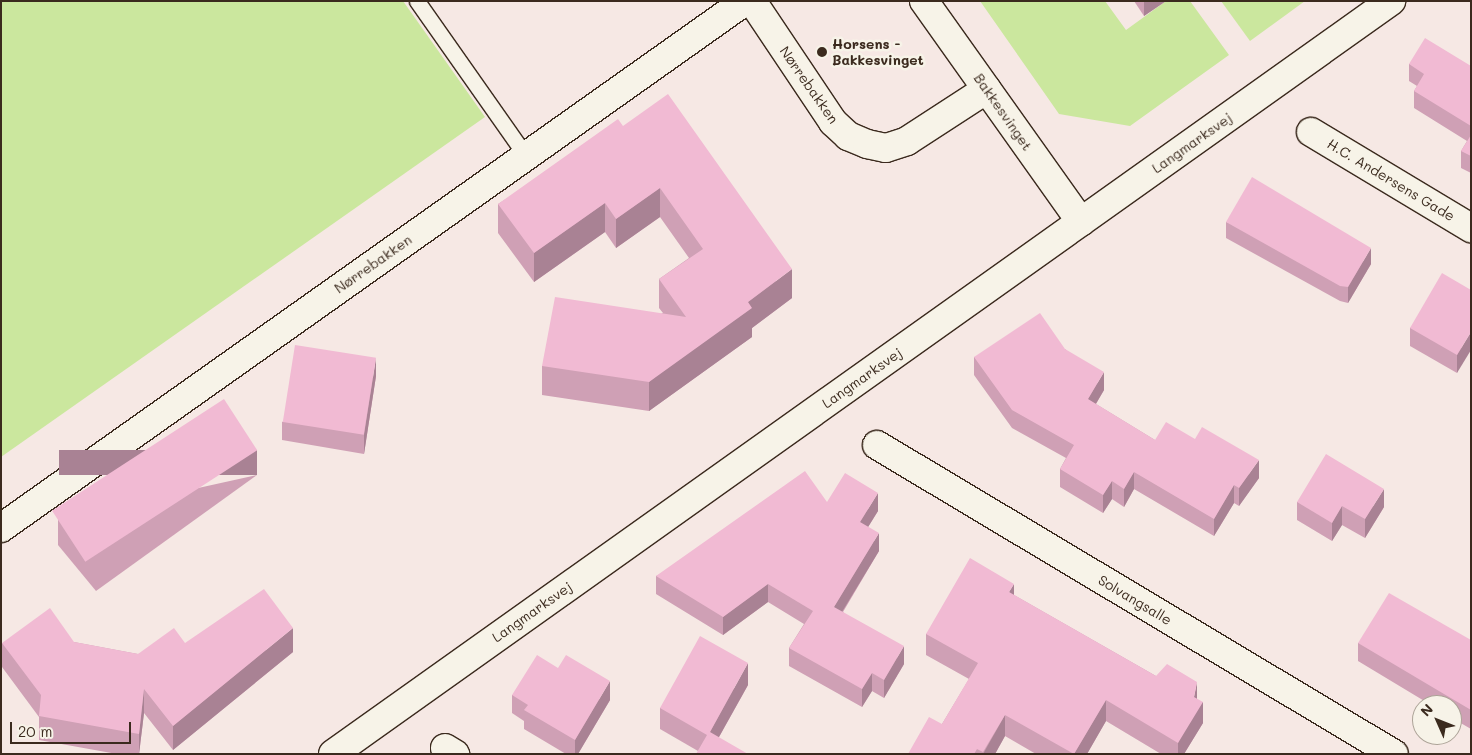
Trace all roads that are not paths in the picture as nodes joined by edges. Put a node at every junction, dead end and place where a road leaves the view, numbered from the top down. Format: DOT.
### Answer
graph roads {
  1 [pos="417,1"];
  2 [pos="745,1"];
  3 [pos="752,1"];
  4 [pos="924,1"];
  5 [pos="1390,1"];
  6 [pos="987,89"];
  7 [pos="1311,132"];
  8 [pos="526,156"];
  9 [pos="1081,222"];
  10 [pos="1471,228"];
  11 [pos="877,446"];
  12 [pos="1,528"];
  13 [pos="334,754"];
  14 [pos="1394,754"];
  1 -- 8 [label="lane"];
  2 -- 8 [label="street, Nørrebakken"];
  3 -- 6 [label="street, Nørrebakken"];
  4 -- 6 [label="street, Bakkesvinget"];
  5 -- 9 [label="street, Langmarksvej"];
  6 -- 9 [label="street, Bakkesvinget"];
  7 -- 10 [label="street, H.C. Andersens Gade"];
  8 -- 12 [label="street, Nørrebakken"];
  9 -- 13 [label="street, Langmarksvej"];
  11 -- 14 [label="street, Solvangsalle"];
}
